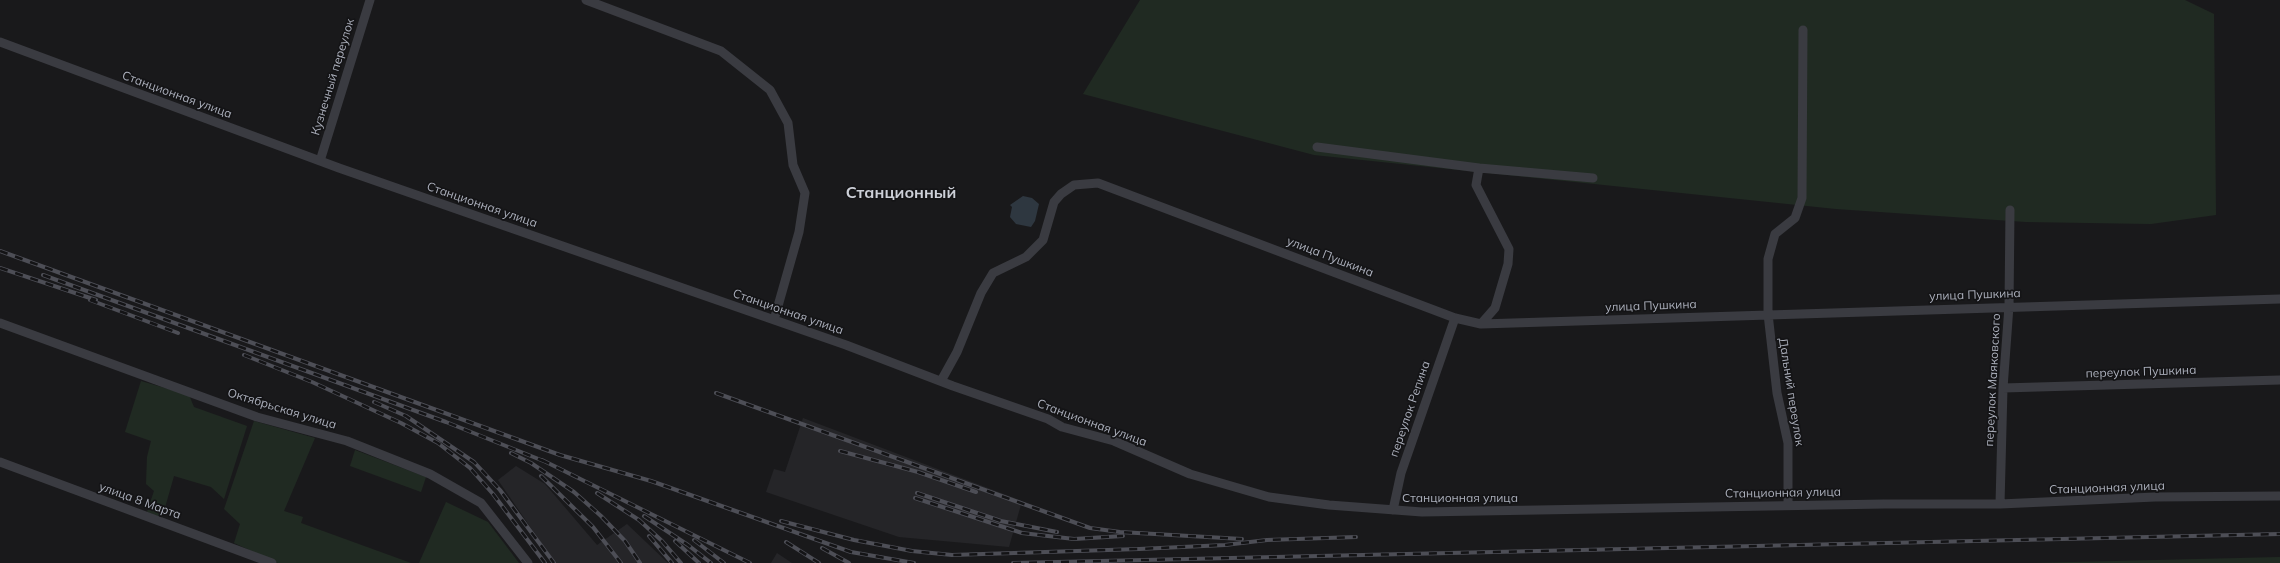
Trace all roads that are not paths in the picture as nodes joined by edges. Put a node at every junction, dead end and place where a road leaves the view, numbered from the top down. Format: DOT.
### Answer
graph roads {
  1 [pos="370,0"];
  2 [pos="586,0"];
  3 [pos="1803,30"];
  4 [pos="0,42"];
  5 [pos="1318,147"];
  6 [pos="320,161"];
  7 [pos="1479,168"];
  8 [pos="1593,178"];
  9 [pos="2010,210"];
  10 [pos="2280,299"];
  11 [pos="2009,306"];
  12 [pos="1768,314"];
  13 [pos="1455,318"];
  14 [pos="774,320"];
  15 [pos="0,323"];
  16 [pos="1481,324"];
  17 [pos="2280,380"];
  18 [pos="941,381"];
  19 [pos="2003,388"];
  20 [pos="0,462"];
  21 [pos="2280,496"];
  22 [pos="2000,504"];
  23 [pos="1788,505"];
  24 [pos="1393,510"];
  25 [pos="272,563"];
  26 [pos="528,563"];
  1 -- 6 [label="street, Кузнечный переулок"];
  2 -- 14 [label="street"];
  3 -- 12 [label="street, Дальний переулок"];
  4 -- 6 [label="street, Станционная улица"];
  5 -- 7 [label="street"];
  6 -- 14 [label="street, Станционная улица"];
  7 -- 8 [label="street"];
  7 -- 16 [label="street"];
  9 -- 11 [label="street, переулок Маяковского"];
  10 -- 11 [label="street, улица Пушкина"];
  11 -- 12 [label="street, улица Пушкина"];
  11 -- 19 [label="street, переулок Маяковского"];
  12 -- 16 [label="street, улица Пушкина"];
  12 -- 23 [label="street, Дальний переулок"];
  13 -- 16 [label="street, улица Пушкина"];
  13 -- 18 [label="street, улица Пушкина"];
  13 -- 24 [label="street, переулок Репина"];
  14 -- 18 [label="street, Станционная улица"];
  15 -- 26 [label="street, Октябрьская улица"];
  17 -- 19 [label="street, переулок Пушкина"];
  18 -- 24 [label="street, Станционная улица"];
  19 -- 22 [label="street, переулок Маяковского"];
  20 -- 25 [label="street, улица 8 Марта"];
  21 -- 22 [label="street, Станционная улица"];
  22 -- 23 [label="street, Станционная улица"];
  23 -- 24 [label="street, Станционная улица"];
}
